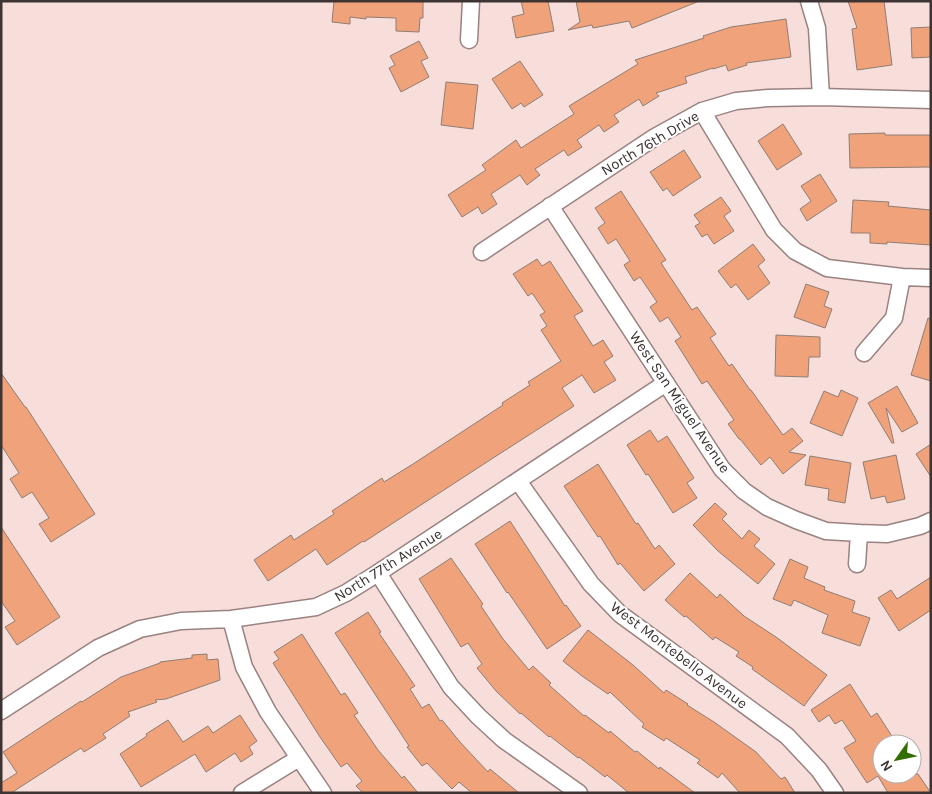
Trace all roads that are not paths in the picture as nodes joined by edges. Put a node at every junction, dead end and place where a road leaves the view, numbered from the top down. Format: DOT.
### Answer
graph roads {
  1 [pos="471,1"];
  2 [pos="809,1"];
  3 [pos="469,40"];
  4 [pos="821,97"];
  5 [pos="931,100"];
  6 [pos="702,111"];
  7 [pos="550,206"];
  8 [pos="482,252"];
  9 [pos="902,277"];
  10 [pos="931,278"];
  11 [pos="864,353"];
  12 [pos="666,383"];
  13 [pos="518,481"];
  14 [pos="931,521"];
  15 [pos="859,534"];
  16 [pos="857,564"];
  17 [pos="378,574"];
  18 [pos="231,619"];
  19 [pos="1,711"];
  20 [pos="298,758"];
  21 [pos="242,793"];
  22 [pos="323,793"];
  23 [pos="579,793"];
  24 [pos="835,793"];
  1 -- 3 [label="street"];
  2 -- 4 [label="street"];
  4 -- 5 [label="street, North 76th Drive"];
  4 -- 6 [label="street, North 76th Drive"];
  6 -- 7 [label="street, North 76th Drive"];
  6 -- 9 [label="street"];
  7 -- 8 [label="street, North 76th Drive"];
  7 -- 12 [label="street, West San Miguel Avenue"];
  9 -- 10 [label="street"];
  9 -- 11 [label="street"];
  12 -- 13 [label="street, North 77th Avenue"];
  12 -- 15 [label="street, West San Miguel Avenue"];
  13 -- 17 [label="street, North 77th Avenue"];
  13 -- 24 [label="street, West Montebello Avenue"];
  14 -- 15 [label="street, West San Miguel Avenue"];
  15 -- 16 [label="street"];
  17 -- 18 [label="street, North 77th Avenue"];
  17 -- 23 [label="street"];
  18 -- 19 [label="street, North 77th Avenue"];
  18 -- 20 [label="street"];
  20 -- 21 [label="street"];
  20 -- 22 [label="street"];
}
